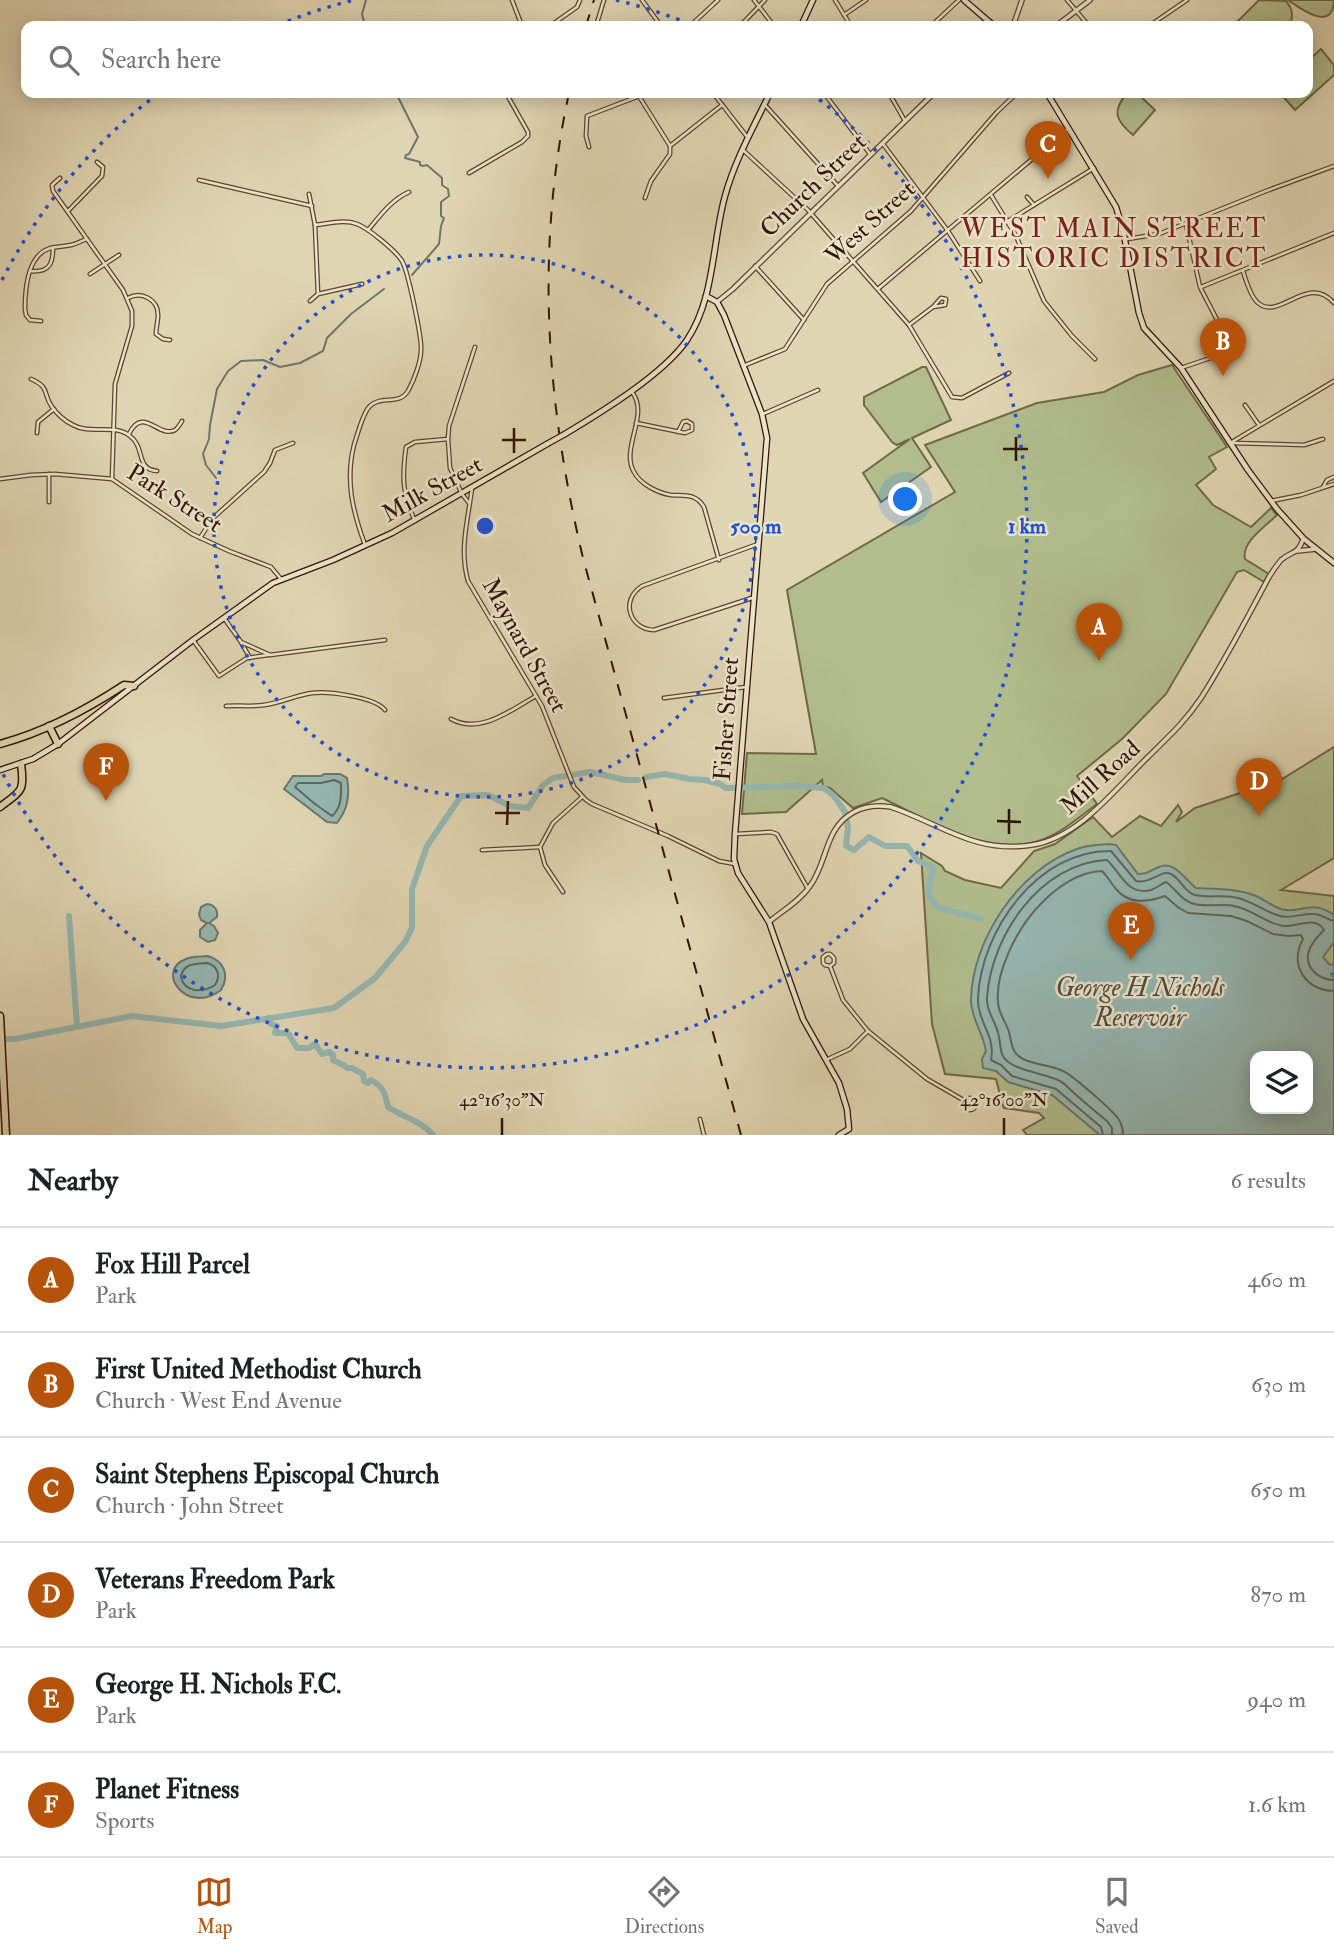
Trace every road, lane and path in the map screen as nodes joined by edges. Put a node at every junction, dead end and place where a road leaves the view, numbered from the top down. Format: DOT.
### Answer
graph roads {
  1 [pos="512,0"];
  2 [pos="604,0"];
  3 [pos="642,0"];
  4 [pos="718,0"];
  5 [pos="754,0"];
  6 [pos="765,0"];
  7 [pos="813,0"];
  8 [pos="835,0"];
  9 [pos="866,0"];
  10 [pos="959,0"];
  11 [pos="964,0"];
  12 [pos="1022,0"];
  13 [pos="1067,0"];
  14 [pos="1090,0"];
  15 [pos="1187,0"];
  16 [pos="580,2"];
  17 [pos="759,6"];
  18 [pos="1076,11"];
  19 [pos="844,15"];
  20 [pos="520,21"];
  21 [pos="556,21"];
  22 [pos="597,21"];
  23 [pos="657,21"];
  24 [pos="695,21"];
  25 [pos="745,21"];
  26 [pos="770,21"];
  27 [pos="803,21"];
  28 [pos="848,21"];
  29 [pos="936,21"];
  30 [pos="988,21"];
  31 [pos="1014,21"];
  32 [pos="1063,21"];
  33 [pos="1085,21"];
  34 [pos="1156,21"];
  35 [pos="509,98"];
  36 [pos="629,98"];
  37 [pos="640,98"];
  38 [pos="717,98"];
  39 [pos="768,98"];
  40 [pos="828,98"];
  41 [pos="892,98"];
  42 [pos="929,98"];
  43 [pos="1012,98"];
  44 [pos="1051,98"];
  45 [pos="765,103"];
  46 [pos="722,105"];
  47 [pos="905,121"];
  48 [pos="1069,128"];
  49 [pos="748,138"];
  50 [pos="882,142"];
  51 [pos="589,146"];
  52 [pos="670,146"];
  53 [pos="743,150"];
  54 [pos="870,154"];
  55 [pos="97,162"];
  56 [pos="1334,166"];
  57 [pos="1094,168"];
  58 [pos="469,173"];
  59 [pos="60,178"];
  60 [pos="199,180"];
  61 [pos="838,186"];
  62 [pos="409,192"];
  63 [pos="309,194"];
  64 [pos="990,195"];
  65 [pos="1027,197"];
  66 [pos="645,198"];
  67 [pos="923,198"];
  68 [pos="1034,205"];
  69 [pos="312,206"];
  70 [pos="67,212"];
  71 [pos="810,212"];
  72 [pos="1008,221"];
  73 [pos="1186,224"];
  74 [pos="315,225"];
  75 [pos="368,230"];
  76 [pos="948,230"];
  77 [pos="1334,233"];
  78 [pos="87,239"];
  79 [pos="1125,240"];
  80 [pos="53,247"];
  81 [pos="119,255"];
  82 [pos="854,261"];
  83 [pos="106,264"];
  84 [pos="755,266"];
  85 [pos="30,271"];
  86 [pos="1242,271"];
  87 [pos="90,274"];
  88 [pos="980,281"];
  89 [pos="362,284"];
  90 [pos="1200,287"];
  91 [pos="878,289"];
  92 [pos="318,294"];
  93 [pos="706,296"];
  94 [pos="127,298"];
  95 [pos="310,301"];
  96 [pos="717,302"];
  97 [pos="1334,303"];
  98 [pos="933,307"];
  99 [pos="804,320"];
  100 [pos="41,321"];
  101 [pos="909,325"];
  102 [pos="170,340"];
  103 [pos="475,347"];
  104 [pos="1095,359"];
  105 [pos="743,366"];
  106 [pos="1181,368"];
  107 [pos="1009,373"];
  108 [pos="31,379"];
  109 [pos="1334,382"];
  110 [pos="631,390"];
  111 [pos="818,390"];
  112 [pos="1245,405"];
  113 [pos="54,409"];
  114 [pos="762,414"];
  115 [pos="182,421"];
  116 [pos="636,423"];
  117 [pos="1259,425"];
  118 [pos="114,430"];
  119 [pos="678,432"];
  120 [pos="37,433"];
  121 [pos="129,435"];
  122 [pos="448,439"];
  123 [pos="1323,439"];
  124 [pos="293,443"];
  125 [pos="1231,443"];
  126 [pos="157,471"];
  127 [pos="49,474"];
  128 [pos="1334,477"];
  129 [pos="0,479"];
  130 [pos="112,479"];
  131 [pos="1334,484"];
  132 [pos="1323,487"];
  133 [pos="472,488"];
  134 [pos="462,494"];
  135 [pos="1271,501"];
  136 [pos="49,502"];
  137 [pos="469,505"];
  138 [pos="415,521"];
  139 [pos="200,538"];
  140 [pos="1304,539"];
  141 [pos="758,544"];
  142 [pos="365,546"];
  143 [pos="1316,549"];
  144 [pos="1296,552"];
  145 [pos="719,560"];
  146 [pos="1334,563"];
  147 [pos="281,579"];
  148 [pos="753,598"];
  149 [pos="224,618"];
  150 [pos="194,640"];
  151 [pos="385,640"];
  152 [pos="241,642"];
  153 [pos="270,655"];
  154 [pos="250,658"];
  155 [pos="134,687"];
  156 [pos="746,687"];
  157 [pos="536,696"];
  158 [pos="664,698"];
  159 [pos="226,705"];
  160 [pos="385,710"];
  161 [pos="451,719"];
  162 [pos="49,726"];
  163 [pos="0,744"];
  164 [pos="58,744"];
  165 [pos="21,764"];
  166 [pos="0,770"];
  167 [pos="582,797"];
  168 [pos="2,805"];
  169 [pos="735,834"];
  170 [pos="540,847"];
  171 [pos="482,849"];
  172 [pos="735,864"];
  173 [pos="808,890"];
  174 [pos="563,892"];
  175 [pos="769,922"];
  176 [pos="830,966"];
  177 [pos="0,1016"];
  178 [pos="868,1031"];
  179 [pos="1,1035"];
  180 [pos="2,1044"];
  181 [pos="827,1060"];
  182 [pos="965,1101"];
  183 [pos="700,1119"];
  184 [pos="848,1132"];
  185 [pos="6,1135"];
  186 [pos="704,1135"];
  187 [pos="839,1135"];
  1 -- 20 [label="street"];
  2 -- 22 [label="street"];
  3 -- 23 [label="street"];
  4 -- 24 [label="street"];
  5 -- 17 [label="street"];
  6 -- 17 [label="street"];
  7 -- 27 [label="main road"];
  8 -- 19 [label="street"];
  9 -- 19 [label="street"];
  10 -- 29 [label="street"];
  11 -- 30 [label="main road"];
  12 -- 31 [label="street"];
  13 -- 18 [label="street"];
  14 -- 18 [label="street"];
  15 -- 34 [label="street"];
  16 -- 21 [label="street"];
  17 -- 25 [label="street"];
  17 -- 26 [label="street"];
  18 -- 32 [label="street"];
  18 -- 33 [label="street"];
  19 -- 28 [label="street"];
  35 -- 58 [label="street"];
  36 -- 51 [label="street"];
  37 -- 52 [label="street"];
  38 -- 46 [label="street"];
  39 -- 45 [label="main road, Milk Street"];
  40 -- 54 [label="street"];
  41 -- 47 [label="street"];
  42 -- 47 [label="street, Church Street"];
  43 -- 67 [label="street, West Street"];
  44 -- 48 [label="main road"];
  45 -- 49 [label="main road, Milk Street"];
  45 -- 61 [label="street"];
  46 -- 49 [label="street"];
  46 -- 52 [label="street"];
  47 -- 50 [label="street, Church Street"];
  48 -- 57 [label="main road"];
  48 -- 64 [label="street"];
  49 -- 53 [label="main road, Milk Street"];
  50 -- 54 [label="street, Church Street"];
  50 -- 67 [label="street"];
  52 -- 66 [label="street"];
  53 -- 71 [label="street"];
  53 -- 93 [label="main road, Milk Street"];
  54 -- 61 [label="street, Church Street"];
  55 -- 70 [label="street"];
  56 -- 73 [label="street"];
  57 -- 68 [label="street"];
  57 -- 79 [label="main road"];
  59 -- 70 [label="street"];
  60 -- 69 [label="street"];
  61 -- 71 [label="street, Church Street"];
  62 -- 75 [label="street"];
  63 -- 69 [label="street"];
  64 -- 72 [label="street"];
  64 -- 76 [label="street"];
  65 -- 68 [label="street"];
  67 -- 76 [label="street"];
  67 -- 82 [label="street, West Street"];
  68 -- 72 [label="street"];
  69 -- 74 [label="street"];
  70 -- 78 [label="street"];
  71 -- 82 [label="street"];
  71 -- 84 [label="street, Church Street"];
  72 -- 104 [label="street"];
  73 -- 79 [label="street"];
  73 -- 90 [label="street"];
  74 -- 75 [label="street"];
  74 -- 92 [label="street"];
  75 -- 142 [label="street"];
  76 -- 88 [label="street"];
  76 -- 91 [label="street"];
  77 -- 86 [label="street"];
  78 -- 80 [label="street"];
  78 -- 83 [label="street"];
  79 -- 106 [label="main road"];
  80 -- 85 [label="street"];
  80 -- 85 [label="street"];
  81 -- 83 [label="street"];
  82 -- 91 [label="street"];
  82 -- 99 [label="street, West Street"];
  83 -- 87 [label="street"];
  83 -- 94 [label="street"];
  84 -- 96 [label="street, Church Street"];
  84 -- 99 [label="street"];
  85 -- 100 [label="street"];
  86 -- 90 [label="street"];
  86 -- 97 [label="street"];
  89 -- 92 [label="street"];
  90 -- 106 [label="street"];
  91 -- 101 [label="street"];
  92 -- 95 [label="street"];
  93 -- 96 [label="main road"];
  93 -- 110 [label="main road, Milk Street"];
  94 -- 102 [label="street"];
  94 -- 118 [label="street"];
  96 -- 105 [label="main road, Fisher Street"];
  98 -- 101 [label="street"];
  99 -- 105 [label="street, West Street"];
  101 -- 107 [label="street"];
  103 -- 122 [label="street"];
  105 -- 114 [label="main road, Fisher Street"];
  106 -- 125 [label="main road"];
  108 -- 113 [label="street"];
  109 -- 117 [label="street"];
  110 -- 116 [label="street"];
  110 -- 133 [label="main road, Milk Street, bridge"];
  111 -- 114 [label="street"];
  112 -- 117 [label="street"];
  113 -- 118 [label="street"];
  113 -- 120 [label="street"];
  114 -- 141 [label="main road, Fisher Street"];
  115 -- 121 [label="street"];
  116 -- 119 [label="street"];
  116 -- 145 [label="street"];
  117 -- 125 [label="street"];
  118 -- 121 [label="street"];
  118 -- 130 [label="street"];
  121 -- 126 [label="street"];
  122 -- 134 [label="street"];
  122 -- 138 [label="street"];
  123 -- 125 [label="street"];
  124 -- 139 [label="street"];
  125 -- 135 [label="main road"];
  127 -- 129 [label="street, Park Street"];
  127 -- 130 [label="street, Park Street"];
  127 -- 136 [label="street"];
  128 -- 132 [label="street"];
  130 -- 139 [label="street, Park Street"];
  131 -- 132 [label="street"];
  132 -- 135 [label="street"];
  133 -- 134 [label="main road, Milk Street"];
  133 -- 137 [label="street, Maynard Street"];
  134 -- 137 [label="street"];
  134 -- 138 [label="main road, Milk Street"];
  135 -- 140 [label="main road"];
  137 -- 157 [label="street, Maynard Street"];
  138 -- 142 [label="main road, Milk Street"];
  139 -- 147 [label="street, Park Street"];
  140 -- 143 [label="main road"];
  140 -- 144 [label="street, Mill Road"];
  141 -- 145 [label="street"];
  141 -- 148 [label="main road, Fisher Street"];
  142 -- 147 [label="main road, Milk Street"];
  143 -- 144 [label="street"];
  143 -- 146 [label="main road"];
  144 -- 173 [label="street, Mill Road"];
  145 -- 148 [label="street"];
  147 -- 149 [label="main road, Milk Street"];
  148 -- 156 [label="main road, Fisher Street"];
  149 -- 150 [label="main road, Milk Street"];
  149 -- 152 [label="street"];
  150 -- 154 [label="street"];
  150 -- 155 [label="main road, Milk Street"];
  151 -- 153 [label="street"];
  152 -- 153 [label="street"];
  152 -- 154 [label="street"];
  153 -- 154 [label="street"];
  155 -- 162 [label="highway"];
  155 -- 164 [label="main road, Milk Street"];
  156 -- 158 [label="street"];
  156 -- 169 [label="main road, Fisher Street"];
  157 -- 161 [label="street"];
  157 -- 167 [label="street, Maynard Street"];
  159 -- 160 [label="street"];
  162 -- 163 [label="highway"];
  162 -- 164 [label="highway"];
  164 -- 165 [label="main road, Milk Street"];
  165 -- 166 [label="main road, Milk Street"];
  165 -- 168 [label="highway"];
  167 -- 170 [label="street"];
  167 -- 172 [label="street"];
  169 -- 172 [label="main road, Fisher Street"];
  169 -- 173 [label="street"];
  170 -- 171 [label="street"];
  170 -- 174 [label="street"];
  172 -- 175 [label="main road, Fisher Street"];
  173 -- 175 [label="street, Mill Road"];
  175 -- 181 [label="main road, Fisher Street"];
  176 -- 178 [label="street"];
  177 -- 179 [label="highway"];
  178 -- 181 [label="street"];
  178 -- 182 [label="street"];
  179 -- 180 [label="highway"];
  180 -- 185 [label="highway"];
  181 -- 184 [label="main road, Fisher Street"];
  183 -- 186 [label="street"];
  184 -- 187 [label="main road"];
}
